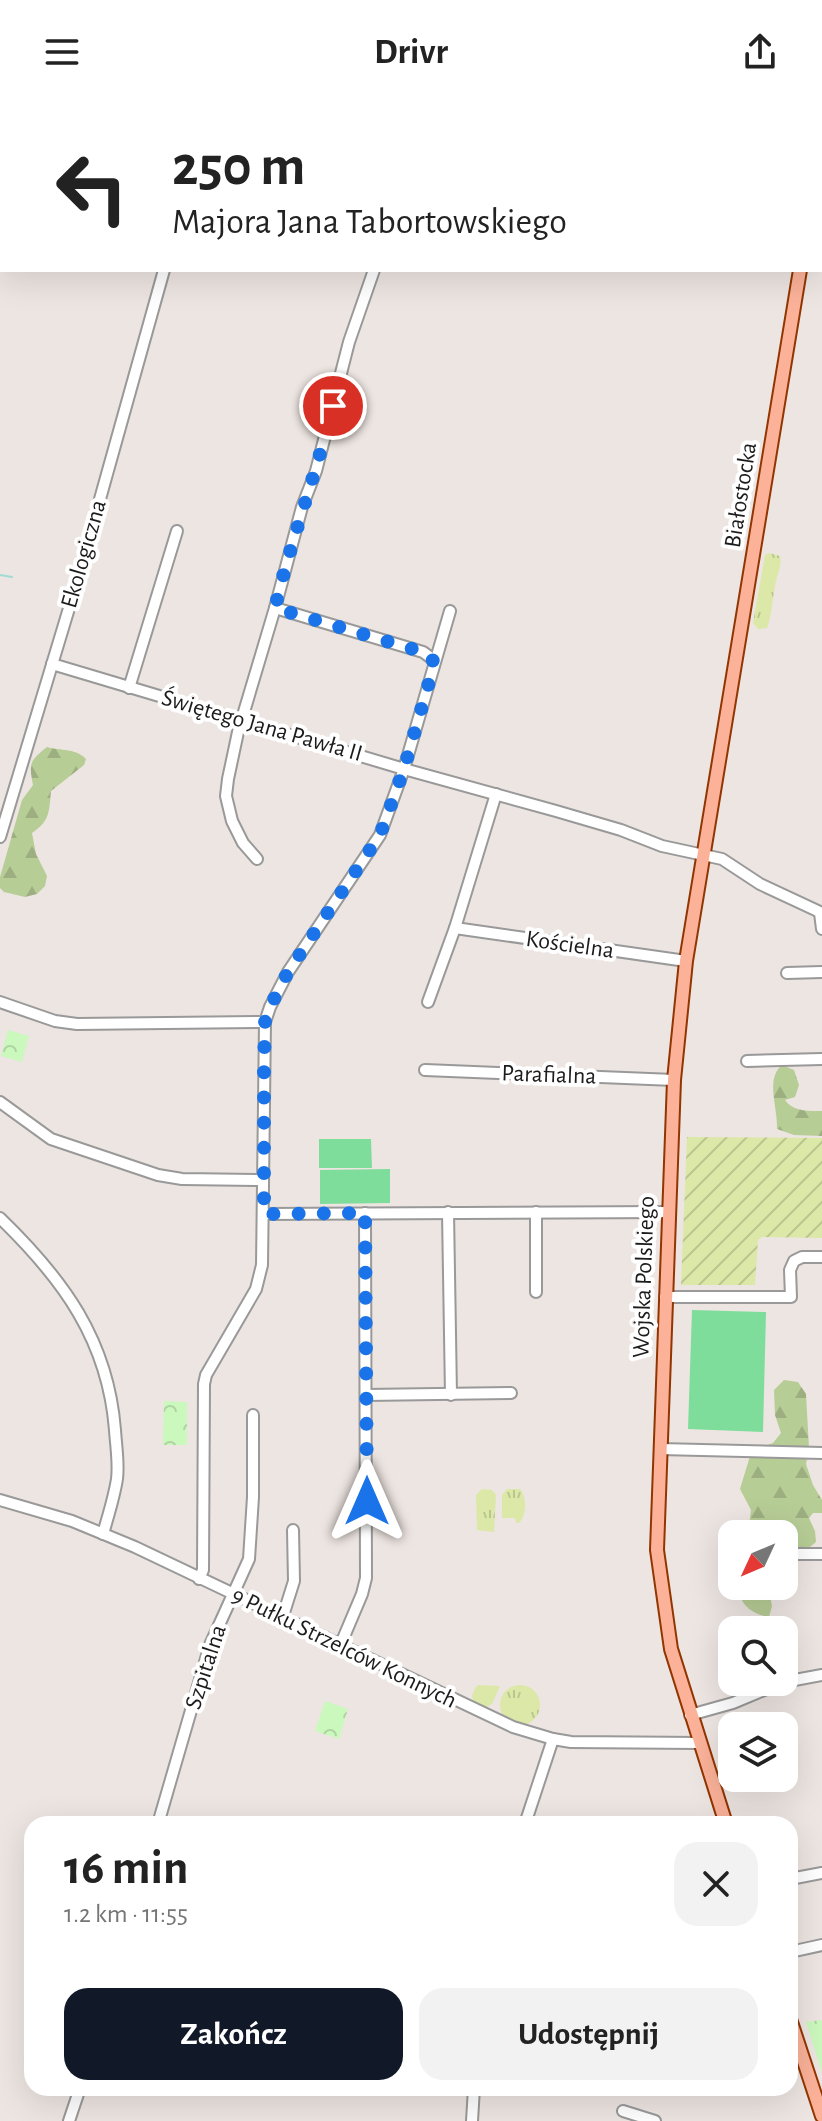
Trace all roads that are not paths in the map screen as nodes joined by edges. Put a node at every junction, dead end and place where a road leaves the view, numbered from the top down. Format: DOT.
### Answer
graph roads {
  1 [pos="163,272"];
  2 [pos="373,272"];
  3 [pos="800,272"];
  4 [pos="177,531"];
  5 [pos="275,608"];
  6 [pos="450,611"];
  7 [pos="434,660"];
  8 [pos="52,664"];
  9 [pos="129,688"];
  10 [pos="242,720"];
  11 [pos="725,726"];
  12 [pos="404,769"];
  13 [pos="496,794"];
  14 [pos="0,837"];
  15 [pos="704,854"];
  16 [pos="257,859"];
  17 [pos="821,913"];
  18 [pos="455,928"];
  19 [pos="822,929"];
  20 [pos="686,961"];
  21 [pos="822,972"];
  22 [pos="787,973"];
  23 [pos="0,1002"];
  24 [pos="428,1002"];
  25 [pos="265,1022"];
  26 [pos="822,1059"];
  27 [pos="747,1061"];
  28 [pos="425,1070"];
  29 [pos="674,1080"];
  30 [pos="0,1102"];
  31 [pos="263,1180"];
  32 [pos="448,1212"];
  33 [pos="536,1212"];
  34 [pos="668,1212"];
  35 [pos="365,1213"];
  36 [pos="264,1214"];
  37 [pos="0,1218"];
  38 [pos="822,1257"];
  39 [pos="536,1292"];
  40 [pos="665,1297"];
  41 [pos="511,1393"];
  42 [pos="366,1395"];
  43 [pos="451,1395"];
  44 [pos="253,1415"];
  45 [pos="660,1449"];
  46 [pos="822,1453"];
  47 [pos="0,1500"];
  48 [pos="293,1530"];
  49 [pos="103,1534"];
  50 [pos="798,1554"];
  51 [pos="822,1554"];
  52 [pos="199,1579"];
  53 [pos="233,1595"];
  54 [pos="282,1619"];
  55 [pos="340,1646"];
  56 [pos="822,1675"];
  57 [pos="798,1679"];
  58 [pos="750,1696"];
  59 [pos="690,1715"];
  60 [pos="553,1739"];
  61 [pos="699,1743"];
  62 [pos="162,1816"];
  63 [pos="528,1816"];
  64 [pos="723,1816"];
  65 [pos="822,1873"];
  66 [pos="798,1878"];
  67 [pos="822,1945"];
  68 [pos="798,1950"];
  69 [pos="798,2043"];
  70 [pos="77,2096"];
  71 [pos="474,2096"];
  72 [pos="623,2111"];
  73 [pos="822,2116"];
  74 [pos="69,2121"];
  75 [pos="472,2121"];
  76 [pos="655,2121"];
  1 -- 8 [label="street, Ekologiczna"];
  2 -- 5 [label="street"];
  3 -- 11 [label="main road, Białostocka"];
  4 -- 9 [label="street"];
  5 -- 7 [label="street"];
  5 -- 10 [label="street"];
  6 -- 7 [label="street"];
  7 -- 12 [label="street"];
  8 -- 9 [label="street, Świętego Jana Pawła II"];
  8 -- 14 [label="street, Ekologiczna"];
  9 -- 10 [label="street, Świętego Jana Pawła II"];
  10 -- 12 [label="street, Świętego Jana Pawła II"];
  10 -- 16 [label="street"];
  11 -- 15 [label="main road, Wojska Polskiego"];
  12 -- 13 [label="street, Świętego Jana Pawła II"];
  12 -- 25 [label="street"];
  13 -- 15 [label="street, Świętego Jana Pawła II"];
  13 -- 18 [label="street"];
  15 -- 17 [label="street, Świętego Jana Pawła II"];
  15 -- 20 [label="main road, Wojska Polskiego"];
  17 -- 19 [label="street"];
  18 -- 20 [label="street, Kościelna"];
  18 -- 24 [label="street"];
  20 -- 29 [label="main road, Wojska Polskiego"];
  21 -- 22 [label="street"];
  23 -- 25 [label="street"];
  25 -- 31 [label="street"];
  26 -- 27 [label="street"];
  28 -- 29 [label="street, Parafialna"];
  29 -- 34 [label="main road, Wojska Polskiego"];
  30 -- 31 [label="street"];
  31 -- 36 [label="street"];
  32 -- 33 [label="street"];
  32 -- 35 [label="street"];
  32 -- 43 [label="street"];
  33 -- 34 [label="street"];
  33 -- 39 [label="street"];
  34 -- 40 [label="main road, Wojska Polskiego"];
  35 -- 36 [label="street"];
  35 -- 42 [label="street"];
  36 -- 52 [label="street"];
  37 -- 49 [label="street"];
  38 -- 40 [label="street"];
  40 -- 45 [label="main road, Wojska Polskiego"];
  41 -- 43 [label="street"];
  42 -- 43 [label="street"];
  42 -- 55 [label="street"];
  44 -- 53 [label="street, Szpitalna"];
  45 -- 46 [label="street"];
  45 -- 59 [label="main road, Wojska Polskiego"];
  47 -- 49 [label="street, 9 Pułku Strzelców Konnych"];
  48 -- 54 [label="street"];
  49 -- 52 [label="street, 9 Pułku Strzelców Konnych"];
  50 -- 51 [label="street"];
  52 -- 53 [label="street, 9 Pułku Strzelców Konnych"];
  53 -- 54 [label="street, 9 Pułku Strzelców Konnych"];
  53 -- 62 [label="street, Szpitalna"];
  54 -- 55 [label="street, 9 Pułku Strzelców Konnych"];
  55 -- 60 [label="street, 9 Pułku Strzelców Konnych"];
  56 -- 57 [label="street"];
  58 -- 59 [label="street"];
  59 -- 61 [label="main road, Wojska Polskiego"];
  60 -- 61 [label="street, 9 Pułku Strzelców Konnych"];
  60 -- 63 [label="street"];
  61 -- 64 [label="main road, Wojska Polskiego"];
  65 -- 66 [label="street"];
  67 -- 68 [label="street"];
  69 -- 73 [label="main road"];
  70 -- 74 [label="street"];
  71 -- 75 [label="street"];
  72 -- 76 [label="street"];
}
